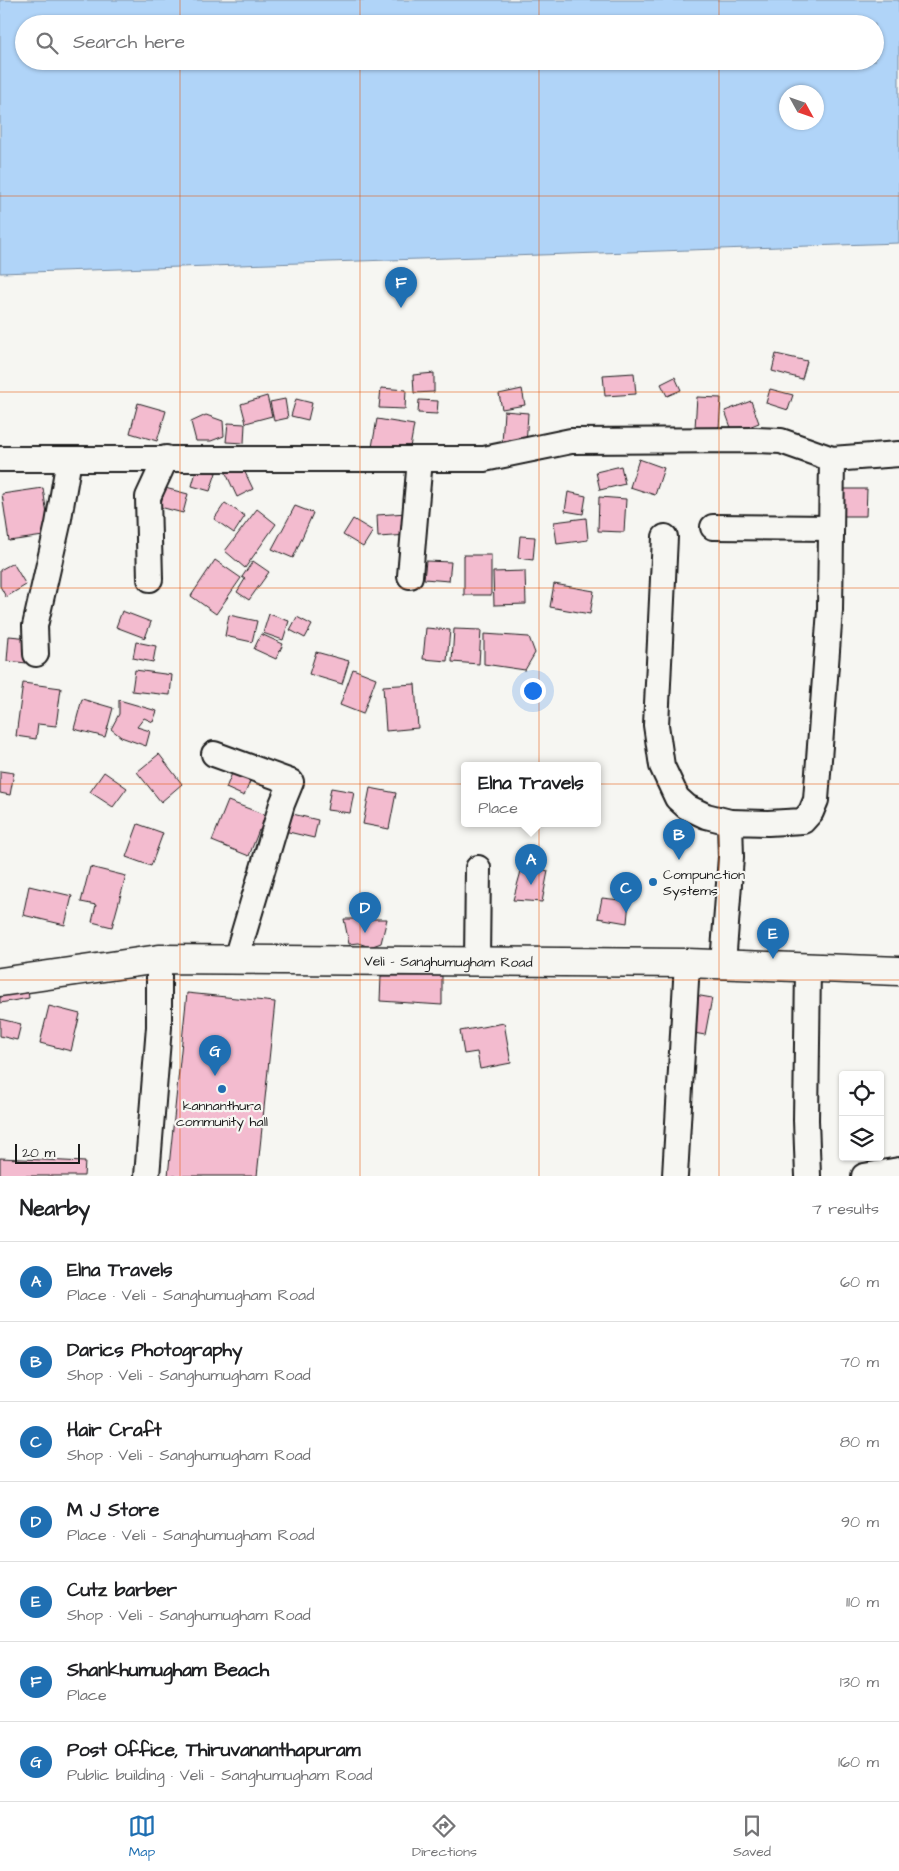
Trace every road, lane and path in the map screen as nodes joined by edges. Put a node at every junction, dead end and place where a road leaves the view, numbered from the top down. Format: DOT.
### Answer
graph roads {
  1 [pos="899,454"];
  2 [pos="69,458"];
  3 [pos="166,458"];
  4 [pos="0,459"];
  5 [pos="420,459"];
  6 [pos="832,459"];
  7 [pos="713,527"];
  8 [pos="831,528"];
  9 [pos="665,537"];
  10 [pos="410,576"];
  11 [pos="150,578"];
  12 [pos="36,654"];
  13 [pos="214,754"];
  14 [pos="730,822"];
  15 [pos="478,868"];
  16 [pos="159,959"];
  17 [pos="236,959"];
  18 [pos="477,961"];
  19 [pos="686,963"];
  20 [pos="723,964"];
  21 [pos="808,967"];
  22 [pos="899,971"];
  23 [pos="0,982"];
  24 [pos="899,1170"];
  25 [pos="147,1176"];
  26 [pos="674,1176"];
  27 [pos="808,1176"];
  28 [pos="864,1176"];
  1 -- 6 [label="street"];
  2 -- 3 [label="street"];
  2 -- 4 [label="street"];
  2 -- 12 [label="street"];
  3 -- 5 [label="street"];
  3 -- 11 [label="street"];
  5 -- 6 [label="street"];
  5 -- 10 [label="street"];
  6 -- 8 [label="street"];
  7 -- 8 [label="street"];
  8 -- 14 [label="street"];
  9 -- 14 [label="street"];
  13 -- 17 [label="street"];
  14 -- 20 [label="street"];
  15 -- 18 [label="street"];
  16 -- 17 [label="main road, Veli - Sanghumugham Road"];
  16 -- 23 [label="main road, Veli - Sanghumugham Road"];
  16 -- 25 [label="street"];
  17 -- 18 [label="main road, Veli - Sanghumugham Road"];
  18 -- 19 [label="main road, Veli - Sanghumugham Road"];
  19 -- 20 [label="main road, Veli - Sanghumugham Road"];
  19 -- 26 [label="street"];
  20 -- 21 [label="main road, Veli - Sanghumugham Road"];
  21 -- 22 [label="main road, Veli - Sanghumugham Road"];
  21 -- 27 [label="street"];
  24 -- 28 [label="street"];
}
